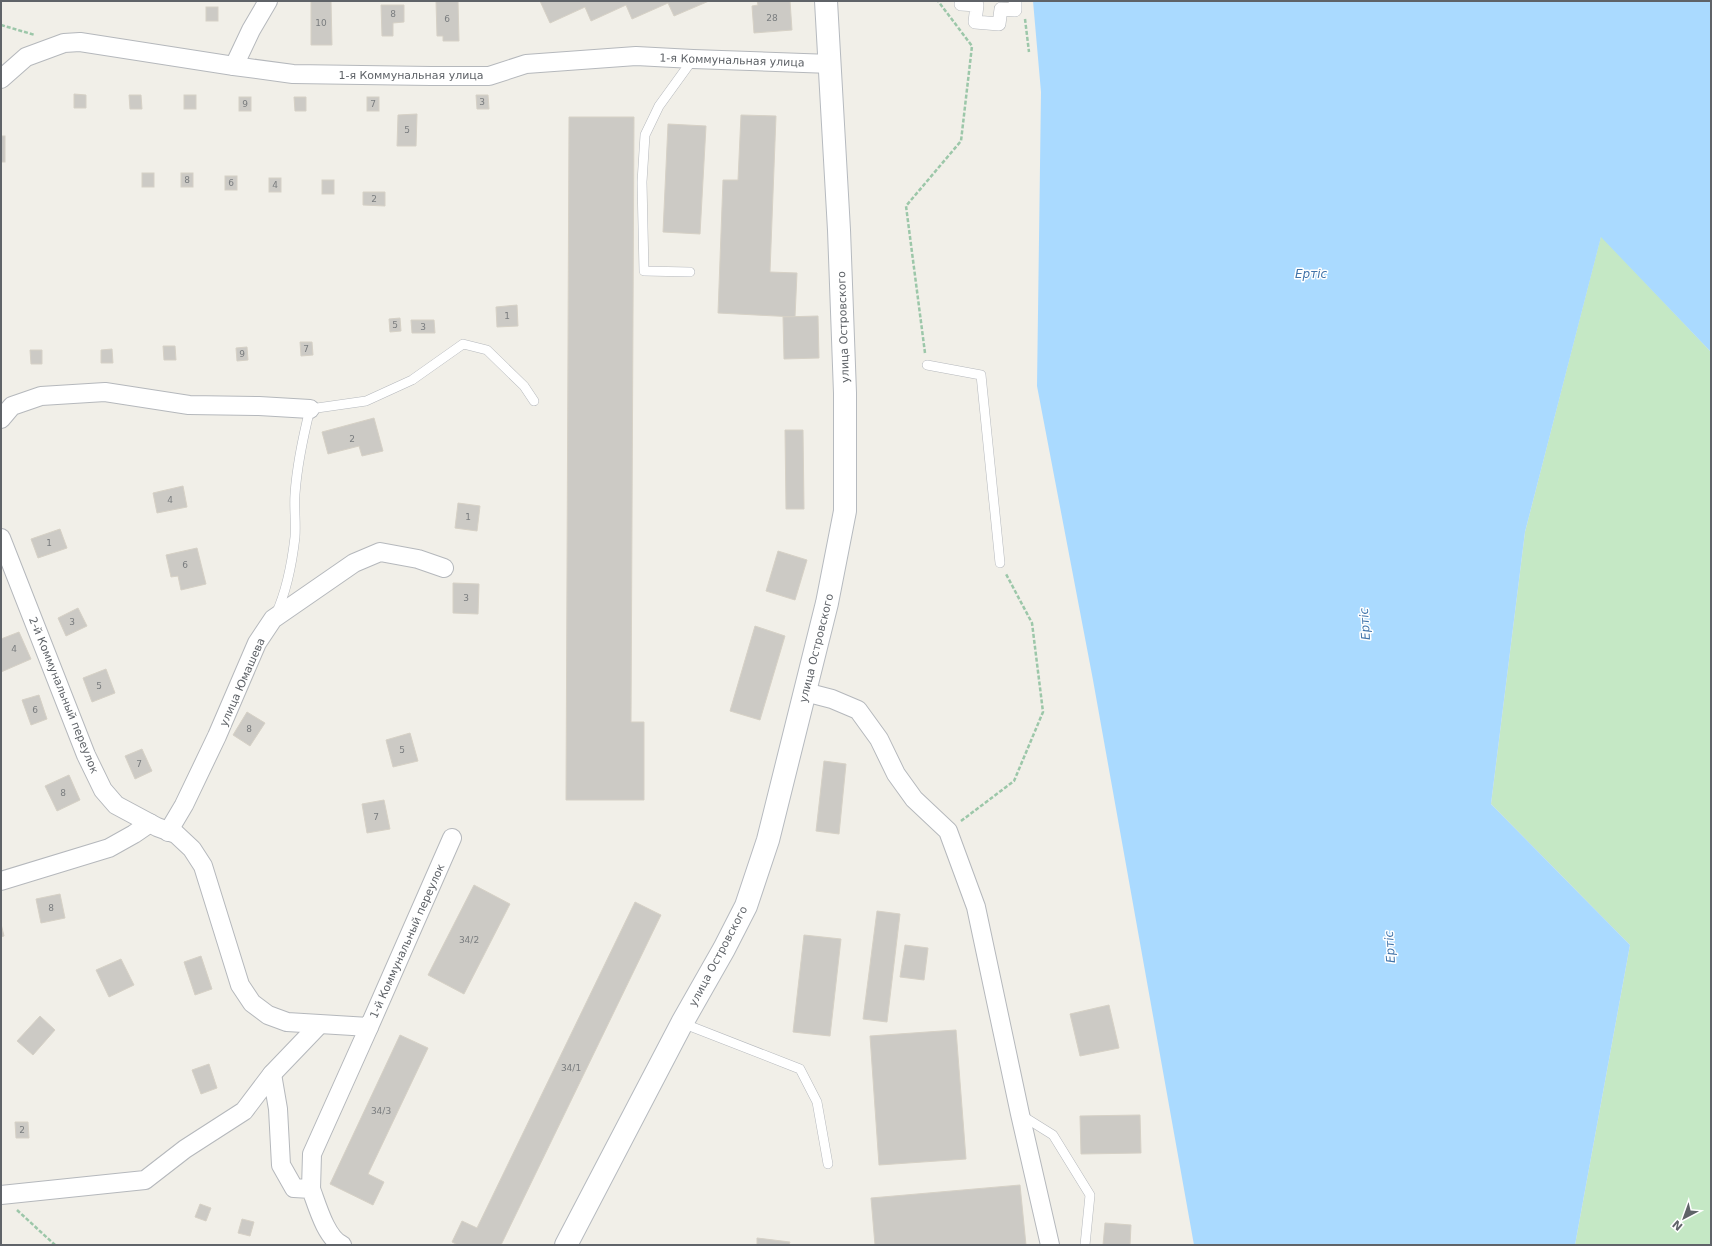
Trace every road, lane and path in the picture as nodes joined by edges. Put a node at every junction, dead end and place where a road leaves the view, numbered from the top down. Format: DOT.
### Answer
graph roads {
  1 [pos="268,1"];
  2 [pos="826,1"];
  3 [pos="938,1"];
  4 [pos="962,1"];
  5 [pos="1016,1"];
  6 [pos="1025,16"];
  7 [pos="1,24"];
  8 [pos="37,35"];
  9 [pos="1029,52"];
  10 [pos="693,59"];
  11 [pos="831,64"];
  12 [pos="234,66"];
  13 [pos="1,79"];
  14 [pos="690,272"];
  15 [pos="927,365"];
  16 [pos="534,401"];
  17 [pos="310,409"];
  18 [pos="1,420"];
  19 [pos="1,538"];
  20 [pos="1000,563"];
  21 [pos="444,568"];
  22 [pos="273,619"];
  23 [pos="805,692"];
  24 [pos="158,827"];
  25 [pos="948,831"];
  26 [pos="452,838"];
  27 [pos="1,881"];
  28 [pos="682,1023"];
  29 [pos="320,1025"];
  30 [pos="369,1027"];
  31 [pos="272,1074"];
  32 [pos="1020,1114"];
  33 [pos="828,1164"];
  34 [pos="311,1189"];
  35 [pos="6,1200"];
  36 [pos="55,1245"];
  37 [pos="342,1245"];
  38 [pos="566,1245"];
  39 [pos="1050,1245"];
  40 [pos="1085,1245"];
  1 -- 12 [label="street"];
  2 -- 11 [label="main road, улица Островского"];
  3 -- 15 [label="path"];
  4 -- 5 [label="street"];
  6 -- 9 [label="path"];
  7 -- 8 [label="path"];
  10 -- 11 [label="street, 1-я Коммунальная улица"];
  10 -- 12 [label="street, 1-я Коммунальная улица"];
  10 -- 14 [label="lane"];
  11 -- 23 [label="main road, улица Островского"];
  12 -- 13 [label="street, 1-я Коммунальная улица"];
  15 -- 20 [label="lane"];
  16 -- 17 [label="lane"];
  17 -- 18 [label="street"];
  17 -- 22 [label="lane"];
  19 -- 24 [label="street, 2-й Коммунальный переулок"];
  20 -- 25 [label="path"];
  21 -- 22 [label="street, улица Юмашева"];
  22 -- 24 [label="street, улица Юмашева"];
  23 -- 25 [label="street"];
  23 -- 28 [label="main road, улица Островского"];
  24 -- 27 [label="street"];
  24 -- 29 [label="street, 1-й Коммунальный переулок"];
  25 -- 32 [label="street"];
  26 -- 30 [label="street, 1-й Коммунальный переулок"];
  28 -- 33 [label="lane"];
  28 -- 38 [label="main road, улица Островского"];
  29 -- 30 [label="street, 1-й Коммунальный переулок"];
  29 -- 31 [label="street"];
  30 -- 34 [label="street"];
  31 -- 34 [label="street"];
  31 -- 35 [label="street"];
  32 -- 39 [label="street"];
  32 -- 40 [label="lane"];
  34 -- 37 [label="street"];
  35 -- 36 [label="path"];
}
